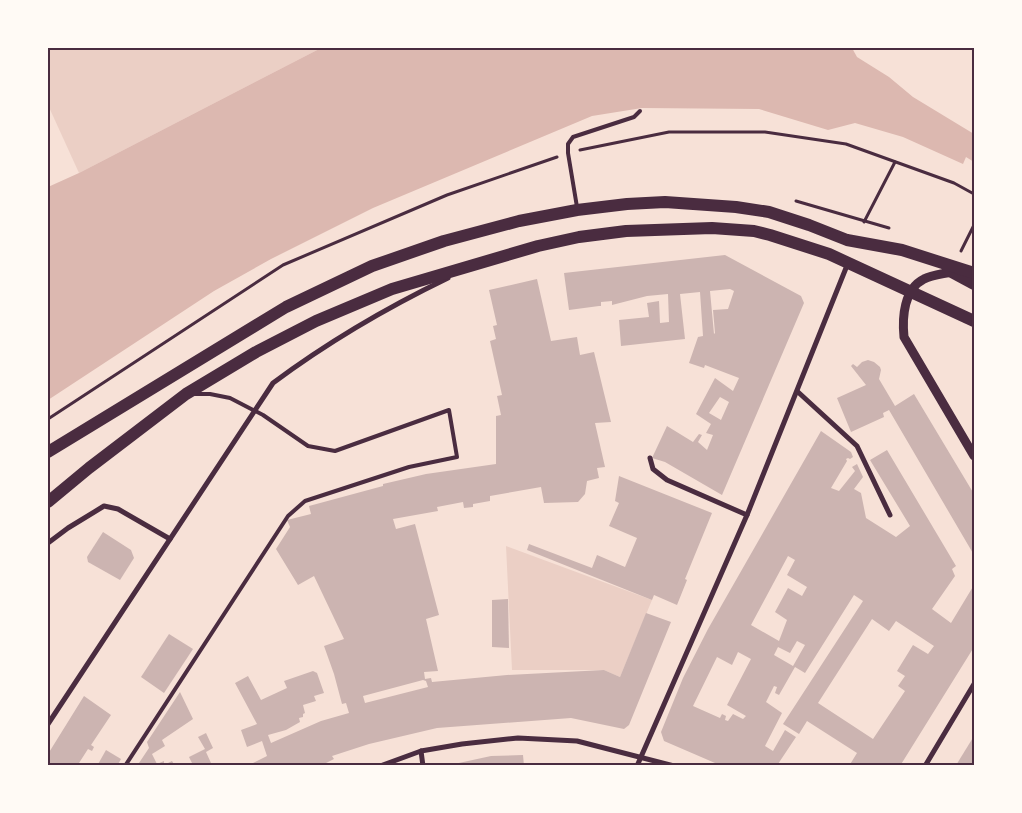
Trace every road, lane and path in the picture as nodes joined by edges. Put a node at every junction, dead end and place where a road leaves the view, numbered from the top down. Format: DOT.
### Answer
graph roads {
  1 [pos="640,111"];
  2 [pos="568,153"];
  3 [pos="895,162"];
  4 [pos="974,194"];
  5 [pos="577,210"];
  6 [pos="845,215"];
  7 [pos="864,222"];
  8 [pos="974,225"];
  9 [pos="892,229"];
  10 [pos="961,252"];
  11 [pos="921,256"];
  12 [pos="484,261"];
  13 [pos="848,263"];
  14 [pos="951,272"];
  15 [pos="974,273"];
  16 [pos="974,284"];
  17 [pos="910,292"];
  18 [pos="974,321"];
  19 [pos="798,392"];
  20 [pos="186,394"];
  21 [pos="254,411"];
  22 [pos="48,418"];
  23 [pos="48,452"];
  24 [pos="974,456"];
  25 [pos="650,458"];
  26 [pos="48,502"];
  27 [pos="747,515"];
  28 [pos="890,515"];
  29 [pos="170,539"];
  30 [pos="48,543"];
  31 [pos="974,684"];
  32 [pos="48,724"];
  33 [pos="421,751"];
  34 [pos="640,756"];
  35 [pos="125,766"];
  36 [pos="380,766"];
  37 [pos="423,766"];
  38 [pos="637,766"];
  39 [pos="674,766"];
  40 [pos="925,766"];
  1 -- 2 [label="lane"];
  2 -- 3 [label="path"];
  2 -- 5 [label="lane"];
  2 -- 22 [label="path"];
  3 -- 4 [label="path"];
  3 -- 7 [label="path"];
  5 -- 11 [label="main road"];
  5 -- 23 [label="main road"];
  6 -- 7 [label="path"];
  7 -- 9 [label="path"];
  8 -- 10 [label="path"];
  11 -- 14 [label="main road"];
  11 -- 15 [label="main road"];
  12 -- 13 [label="main road"];
  12 -- 20 [label="main road"];
  12 -- 21 [label="street"];
  13 -- 17 [label="main road"];
  13 -- 19 [label="street"];
  14 -- 16 [label="main road"];
  14 -- 17 [label="street"];
  17 -- 18 [label="main road"];
  17 -- 24 [label="street"];
  19 -- 27 [label="street"];
  19 -- 28 [label="street"];
  20 -- 21 [label="lane"];
  20 -- 26 [label="main road"];
  21 -- 29 [label="street"];
  21 -- 35 [label="lane"];
  25 -- 27 [label="street"];
  27 -- 34 [label="street"];
  29 -- 30 [label="street"];
  29 -- 32 [label="street"];
  31 -- 40 [label="street"];
  33 -- 34 [label="street"];
  33 -- 36 [label="street"];
  33 -- 37 [label="street"];
  34 -- 38 [label="street"];
  34 -- 39 [label="street"];
}
